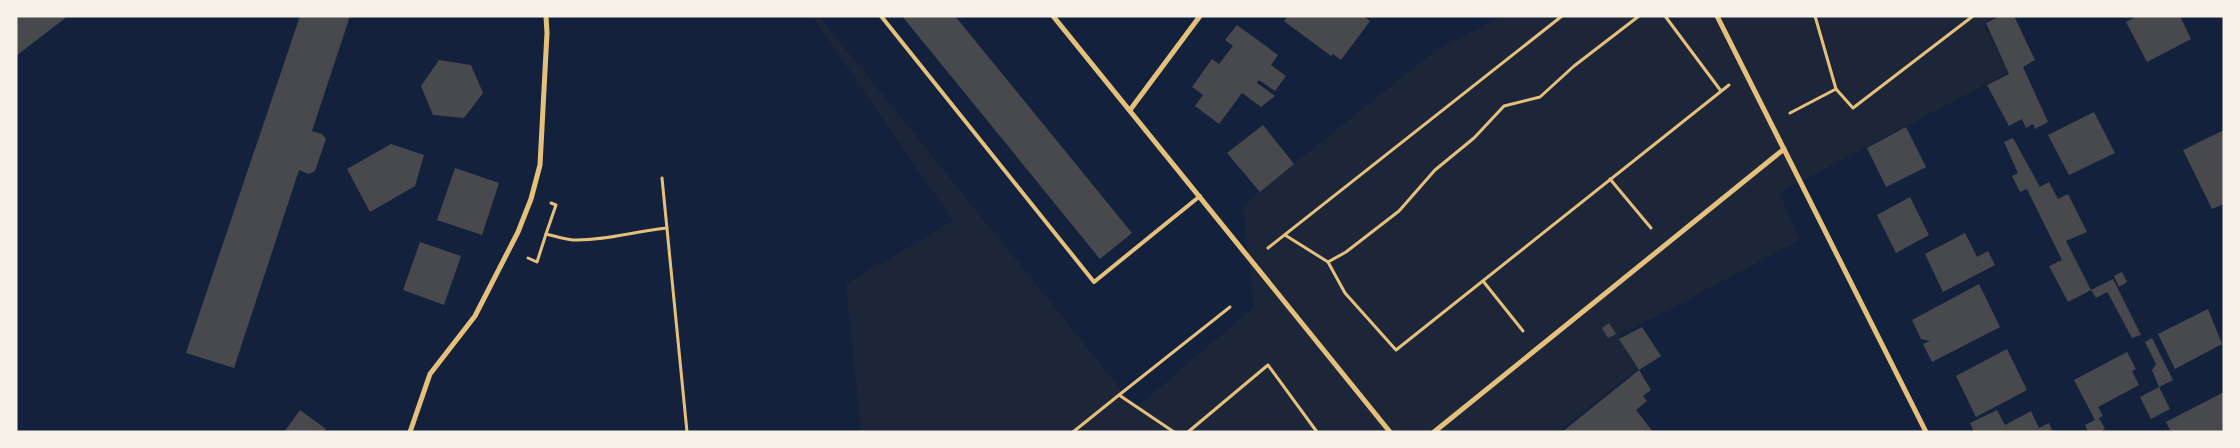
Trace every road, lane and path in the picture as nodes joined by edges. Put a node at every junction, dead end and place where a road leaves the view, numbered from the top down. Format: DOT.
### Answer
graph roads {
  1 [pos="546,16"];
  2 [pos="881,16"];
  3 [pos="1053,16"];
  4 [pos="1200,16"];
  5 [pos="1562,16"];
  6 [pos="1638,16"];
  7 [pos="1665,16"];
  8 [pos="1717,16"];
  9 [pos="1815,16"];
  10 [pos="1973,16"];
  11 [pos="1745,72"];
  12 [pos="1836,89"];
  13 [pos="1721,91"];
  14 [pos="1130,110"];
  15 [pos="1773,125"];
  16 [pos="1784,149"];
  17 [pos="662,178"];
  18 [pos="1610,179"];
  19 [pos="1200,196"];
  20 [pos="531,199"];
  21 [pos="667,228"];
  22 [pos="1651,228"];
  23 [pos="1285,235"];
  24 [pos="1252,261"];
  25 [pos="1328,262"];
  26 [pos="1483,281"];
  27 [pos="1230,307"];
  28 [pos="1523,332"];
  29 [pos="1119,395"];
  30 [pos="410,432"];
  31 [pos="687,432"];
  32 [pos="1073,432"];
  33 [pos="1174,432"];
  34 [pos="1188,432"];
  35 [pos="1317,432"];
  36 [pos="1390,432"];
  37 [pos="1434,432"];
  38 [pos="1926,432"];
  1 -- 20 [label="street"];
  2 -- 19 [label="lane"];
  3 -- 14 [label="street"];
  4 -- 14 [label="street"];
  5 -- 23 [label="path"];
  6 -- 25 [label="path"];
  7 -- 13 [label="path"];
  8 -- 11 [label="street"];
  9 -- 12 [label="path"];
  10 -- 12 [label="path"];
  11 -- 13 [label="path"];
  11 -- 15 [label="street"];
  12 -- 15 [label="path"];
  13 -- 18 [label="path"];
  14 -- 19 [label="street"];
  15 -- 16 [label="street"];
  16 -- 37 [label="street"];
  16 -- 38 [label="street"];
  17 -- 21 [label="path"];
  18 -- 22 [label="path"];
  18 -- 26 [label="path"];
  19 -- 24 [label="street"];
  20 -- 21 [label="path"];
  20 -- 30 [label="street"];
  21 -- 31 [label="path"];
  23 -- 24 [label="path"];
  23 -- 25 [label="path"];
  24 -- 36 [label="street"];
  25 -- 26 [label="path"];
  26 -- 28 [label="path"];
  27 -- 29 [label="path"];
  29 -- 32 [label="path"];
  29 -- 33 [label="path"];
  34 -- 35 [label="path"];
}
